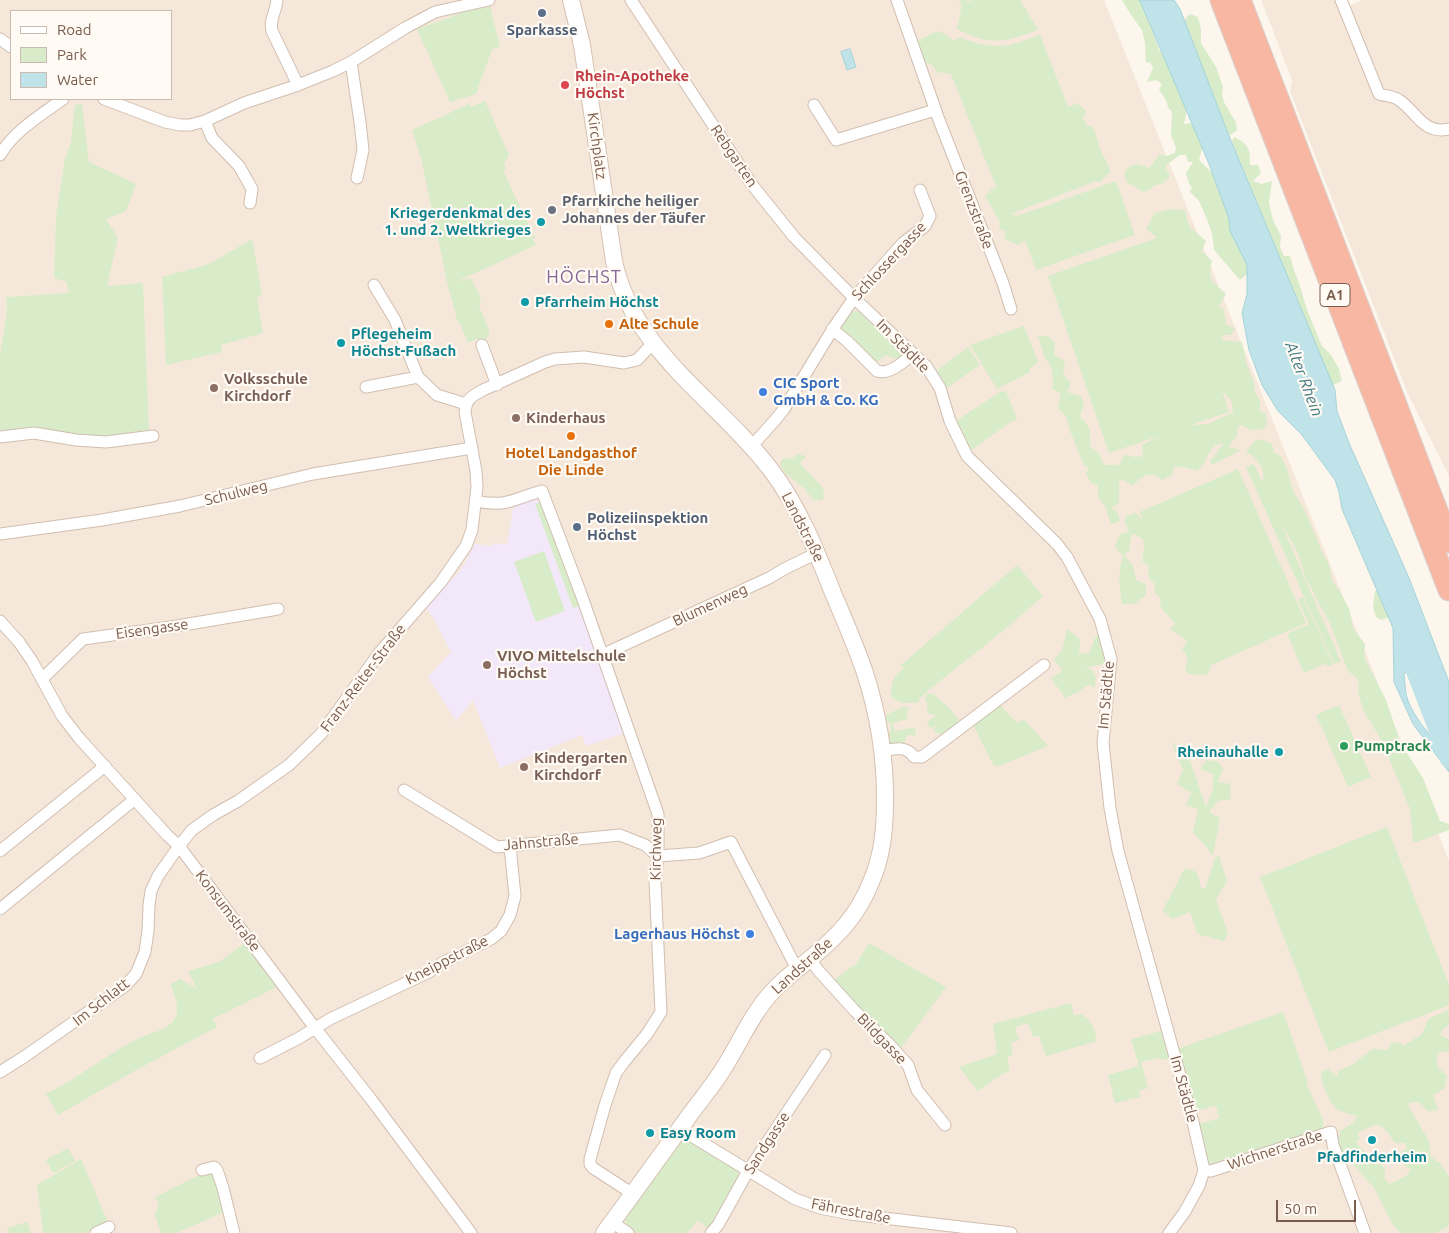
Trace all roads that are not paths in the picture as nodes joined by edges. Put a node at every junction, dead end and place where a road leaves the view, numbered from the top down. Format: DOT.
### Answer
graph roads {
  1 [pos="277,0"];
  2 [pos="489,0"];
  3 [pos="571,0"];
  4 [pos="632,0"];
  5 [pos="897,0"];
  6 [pos="1221,0"];
  7 [pos="1240,0"];
  8 [pos="1341,0"];
  9 [pos="351,62"];
  10 [pos="298,85"];
  11 [pos="62,100"];
  12 [pos="107,100"];
  13 [pos="814,106"];
  14 [pos="935,110"];
  15 [pos="205,121"];
  16 [pos="1449,129"];
  17 [pos="0,155"];
  18 [pos="357,178"];
  19 [pos="920,190"];
  20 [pos="250,203"];
  21 [pos="374,285"];
  22 [pos="854,298"];
  23 [pos="1011,310"];
  24 [pos="832,330"];
  25 [pos="653,343"];
  26 [pos="482,345"];
  27 [pos="913,354"];
  28 [pos="418,377"];
  29 [pos="497,384"];
  30 [pos="366,387"];
  31 [pos="466,404"];
  32 [pos="153,436"];
  33 [pos="0,437"];
  34 [pos="751,447"];
  35 [pos="472,448"];
  36 [pos="476,501"];
  37 [pos="0,534"];
  38 [pos="1449,542"];
  39 [pos="817,553"];
  40 [pos="1449,590"];
  41 [pos="278,609"];
  42 [pos="0,620"];
  43 [pos="602,655"];
  44 [pos="1044,665"];
  45 [pos="42,679"];
  46 [pos="882,750"];
  47 [pos="105,766"];
  48 [pos="404,790"];
  49 [pos="135,799"];
  50 [pos="179,846"];
  51 [pos="510,846"];
  52 [pos="0,851"];
  53 [pos="658,856"];
  54 [pos="0,909"];
  55 [pos="811,959"];
  56 [pos="797,969"];
  57 [pos="315,1028"];
  58 [pos="826,1055"];
  59 [pos="260,1058"];
  60 [pos="0,1072"];
  61 [pos="944,1125"];
  62 [pos="680,1129"];
  63 [pos="202,1170"];
  64 [pos="1204,1170"];
  65 [pos="748,1171"];
  66 [pos="633,1194"];
  67 [pos="109,1227"];
  68 [pos="608,1228"];
  69 [pos="96,1233"];
  70 [pos="234,1233"];
  71 [pos="471,1233"];
  72 [pos="628,1233"];
  73 [pos="710,1233"];
  74 [pos="1011,1233"];
  75 [pos="1169,1233"];
  76 [pos="1365,1233"];
  1 -- 10 [label="street"];
  2 -- 9 [label="street"];
  3 -- 25 [label="main road, Kirchplatz"];
  4 -- 22 [label="street, Rebgarten"];
  5 -- 14 [label="street, Grenzstraße"];
  6 -- 40 [label="highway, A1"];
  7 -- 38 [label="highway, A1"];
  8 -- 16 [label="street"];
  9 -- 10 [label="street"];
  9 -- 18 [label="street"];
  10 -- 15 [label="street"];
  11 -- 17 [label="street"];
  12 -- 15 [label="street"];
  13 -- 14 [label="street"];
  14 -- 23 [label="street, Grenzstraße"];
  15 -- 20 [label="street"];
  19 -- 22 [label="street, Schlossergasse"];
  21 -- 28 [label="street"];
  22 -- 24 [label="street, Schlossergasse"];
  22 -- 27 [label="street, Im Städtle"];
  24 -- 27 [label="street"];
  24 -- 34 [label="street, Schlossergasse"];
  25 -- 29 [label="street"];
  25 -- 34 [label="main road, Landstraße"];
  26 -- 29 [label="street"];
  27 -- 64 [label="street, Im Städtle"];
  28 -- 30 [label="street"];
  28 -- 31 [label="street"];
  29 -- 31 [label="street"];
  31 -- 35 [label="street, Franz-Reiter-Straße"];
  32 -- 33 [label="street"];
  34 -- 39 [label="main road, Landstraße"];
  35 -- 36 [label="street, Franz-Reiter-Straße"];
  35 -- 37 [label="street, Schulweg"];
  36 -- 43 [label="street, Kirchweg"];
  36 -- 50 [label="street, Franz-Reiter-Straße"];
  39 -- 43 [label="street, Blumenweg"];
  39 -- 46 [label="main road, Landstraße"];
  41 -- 45 [label="street, Eisengasse"];
  42 -- 45 [label="street, Konsumstraße"];
  43 -- 53 [label="street, Kirchweg"];
  44 -- 46 [label="street"];
  45 -- 47 [label="street, Konsumstraße"];
  46 -- 55 [label="main road, Landstraße"];
  47 -- 49 [label="street, Konsumstraße"];
  47 -- 52 [label="street"];
  48 -- 51 [label="street, Jahnstraße"];
  49 -- 50 [label="street, Konsumstraße"];
  49 -- 54 [label="street"];
  50 -- 57 [label="street, Konsumstraße"];
  50 -- 60 [label="street, Im Schlatt"];
  51 -- 53 [label="street, Jahnstraße"];
  51 -- 57 [label="street, Kneippstraße"];
  53 -- 56 [label="street"];
  53 -- 66 [label="street, Kirchweg"];
  55 -- 56 [label="main road, Landstraße"];
  55 -- 61 [label="street, Bildgasse"];
  56 -- 62 [label="main road, Landstraße"];
  57 -- 59 [label="street"];
  57 -- 71 [label="street, Konsumstraße"];
  58 -- 65 [label="street, Sandgasse"];
  62 -- 65 [label="street, Fährestraße"];
  62 -- 66 [label="main road, Landstraße"];
  63 -- 70 [label="street"];
  64 -- 75 [label="street"];
  64 -- 76 [label="street, Wichnerstraße"];
  65 -- 73 [label="street, Sandgasse"];
  65 -- 74 [label="street, Fährestraße"];
  66 -- 68 [label="main road, Landstraße"];
  67 -- 69 [label="street"];
  68 -- 72 [label="street"];
}
